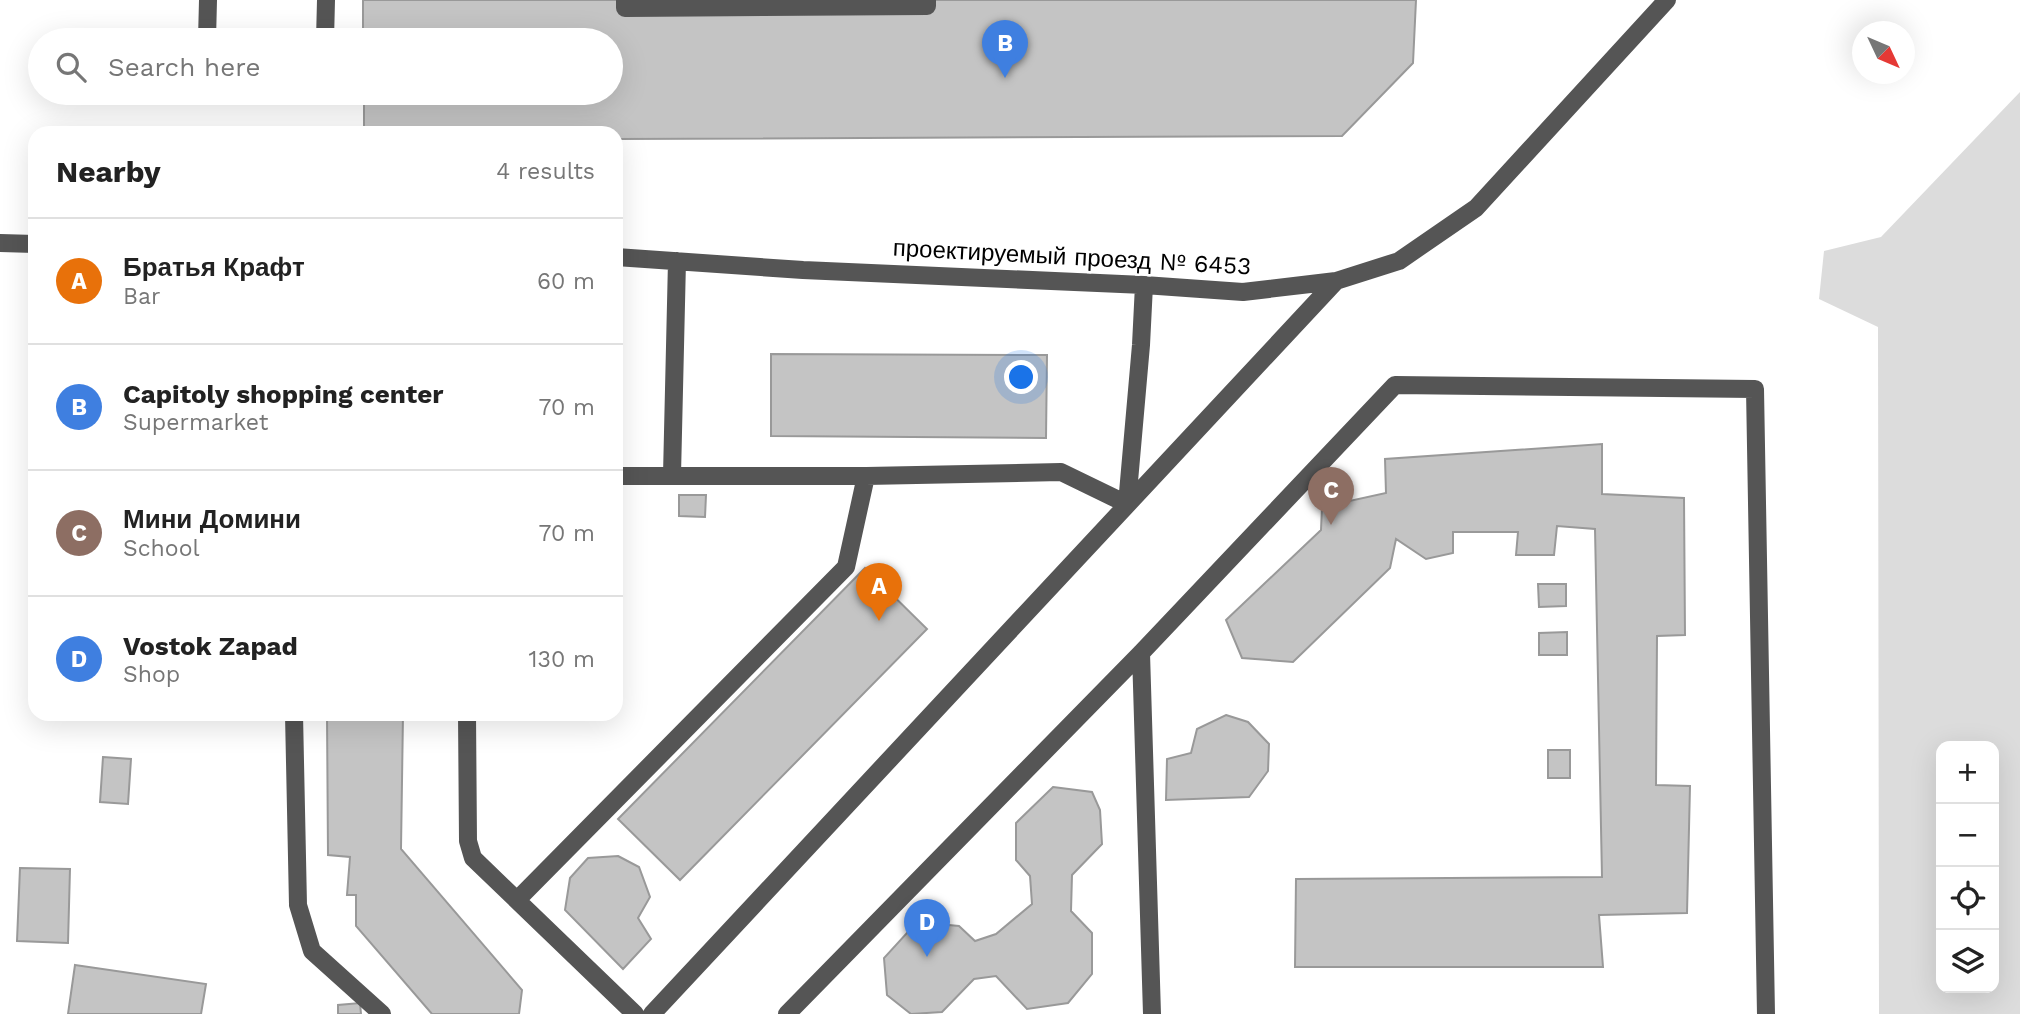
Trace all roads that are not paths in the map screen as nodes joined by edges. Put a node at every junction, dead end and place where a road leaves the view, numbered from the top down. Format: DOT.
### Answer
graph roads {
  1 [pos="208,0"];
  2 [pos="326,0"];
  3 [pos="625,0"];
  4 [pos="927,0"];
  5 [pos="1667,0"];
  6 [pos="207,28"];
  7 [pos="325,28"];
  8 [pos="0,243"];
  9 [pos="28,244"];
  10 [pos="623,257"];
  11 [pos="677,261"];
  12 [pos="1336,281"];
  13 [pos="1144,285"];
  14 [pos="672,475"];
  15 [pos="623,476"];
  16 [pos="866,476"];
  17 [pos="1127,504"];
  18 [pos="1141,653"];
  19 [pos="294,721"];
  20 [pos="467,721"];
  21 [pos="517,900"];
  22 [pos="382,1014"];
  23 [pos="635,1014"];
  24 [pos="652,1014"];
  25 [pos="787,1014"];
  26 [pos="1152,1014"];
  27 [pos="1766,1014"];
  1 -- 6 [label="street"];
  2 -- 7 [label="street"];
  3 -- 4 [label="street"];
  5 -- 12 [label="street, проектируемый проезд № 6453"];
  8 -- 9 [label="street"];
  10 -- 11 [label="street, проектируемый проезд № 6453"];
  11 -- 13 [label="street, проектируемый проезд № 6453"];
  11 -- 14 [label="street"];
  12 -- 13 [label="street, проектируемый проезд № 6453"];
  12 -- 17 [label="street"];
  13 -- 17 [label="street"];
  14 -- 15 [label="street"];
  14 -- 16 [label="street"];
  16 -- 17 [label="street"];
  16 -- 21 [label="street"];
  17 -- 24 [label="street"];
  18 -- 25 [label="street"];
  18 -- 26 [label="street"];
  18 -- 27 [label="street"];
  19 -- 22 [label="street"];
  20 -- 21 [label="street"];
  21 -- 23 [label="street"];
}
